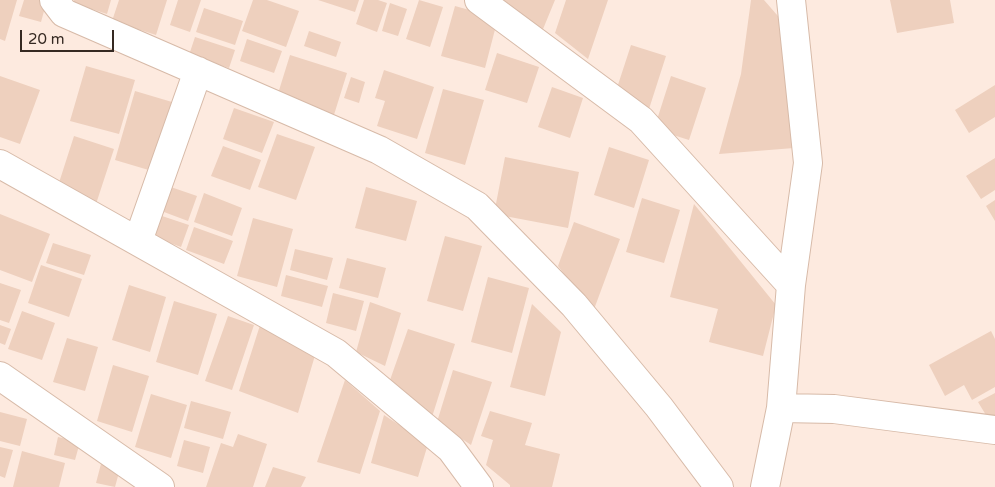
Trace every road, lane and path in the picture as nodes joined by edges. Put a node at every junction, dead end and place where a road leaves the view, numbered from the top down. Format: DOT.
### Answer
graph roads {
  1 [pos="54,0"];
  2 [pos="479,0"];
  3 [pos="791,0"];
  4 [pos="198,72"];
  5 [pos="0,164"];
  6 [pos="138,241"];
  7 [pos="791,285"];
  8 [pos="0,376"];
  9 [pos="781,408"];
  10 [pos="995,430"];
  11 [pos="160,487"];
  12 [pos="479,487"];
  13 [pos="719,487"];
  14 [pos="765,487"];
  1 -- 4 [label="street"];
  2 -- 7 [label="street"];
  3 -- 7 [label="street"];
  4 -- 6 [label="street"];
  4 -- 13 [label="street"];
  5 -- 6 [label="street"];
  6 -- 12 [label="street"];
  7 -- 9 [label="street"];
  8 -- 11 [label="street"];
  9 -- 10 [label="street"];
  9 -- 14 [label="street"];
}
